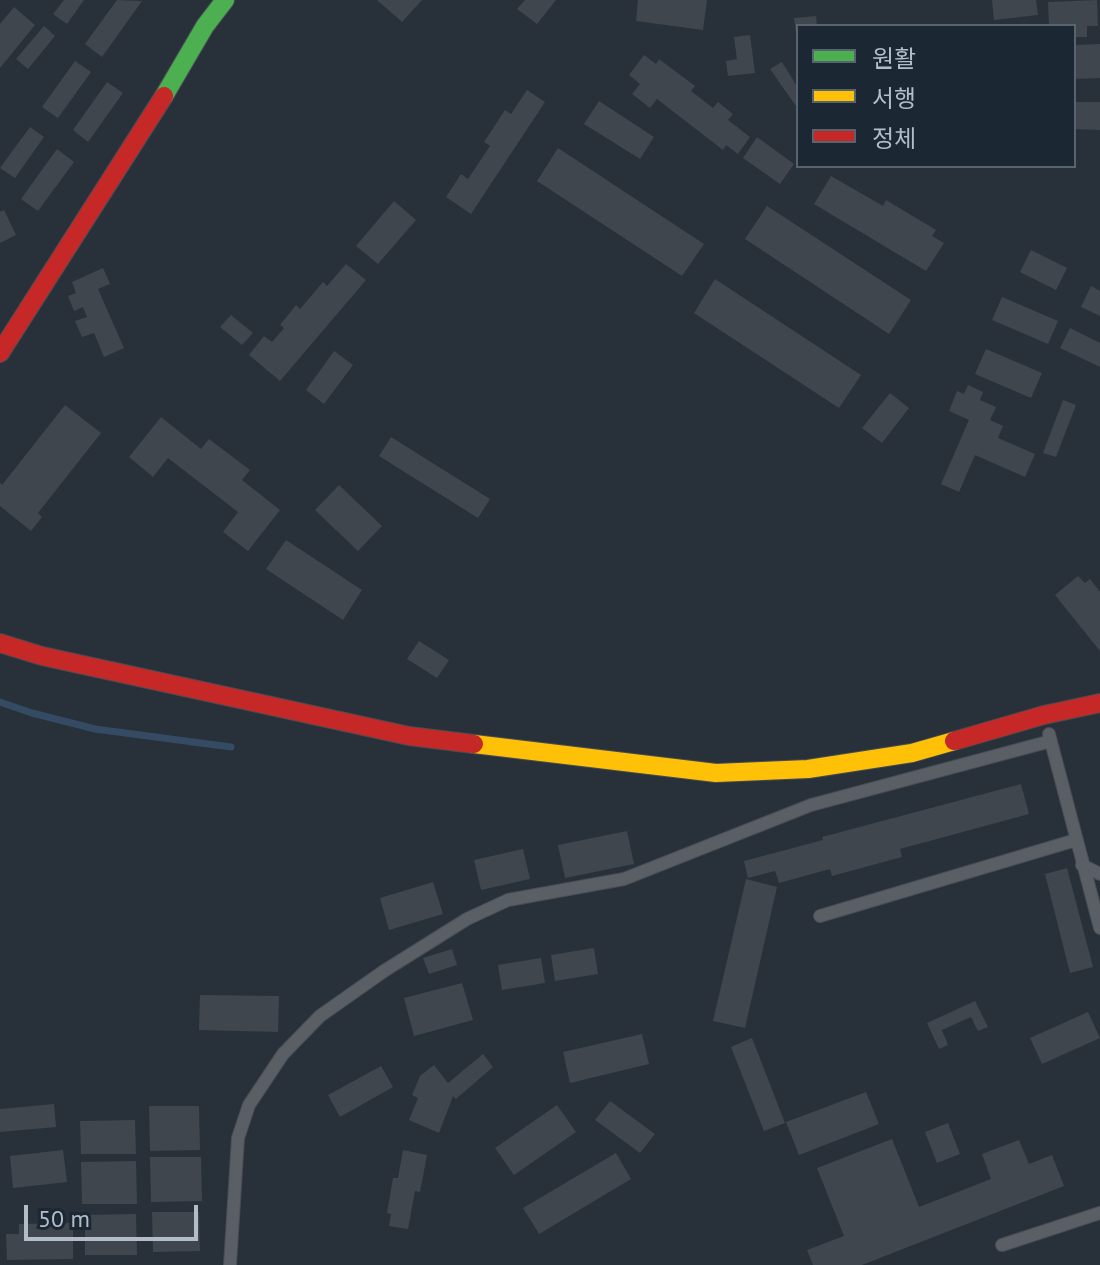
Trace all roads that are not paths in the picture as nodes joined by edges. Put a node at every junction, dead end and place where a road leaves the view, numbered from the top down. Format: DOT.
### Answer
graph roads {
  1 [pos="225,0"];
  2 [pos="0,353"];
  3 [pos="0,643"];
  4 [pos="1100,703"];
  5 [pos="1044,715"];
  6 [pos="1051,741"];
  7 [pos="1076,840"];
  8 [pos="1082,865"];
  9 [pos="1100,874"];
  10 [pos="820,916"];
  11 [pos="1100,928"];
  12 [pos="1100,1213"];
  13 [pos="1002,1245"];
  14 [pos="230,1265"];
  1 -- 2 [label="street"];
  3 -- 5 [label="street"];
  4 -- 5 [label="street"];
  5 -- 6 [label="lane"];
  6 -- 7 [label="lane"];
  6 -- 14 [label="lane"];
  7 -- 8 [label="lane"];
  7 -- 10 [label="lane"];
  8 -- 9 [label="lane"];
  8 -- 11 [label="lane"];
  12 -- 13 [label="lane"];
}
